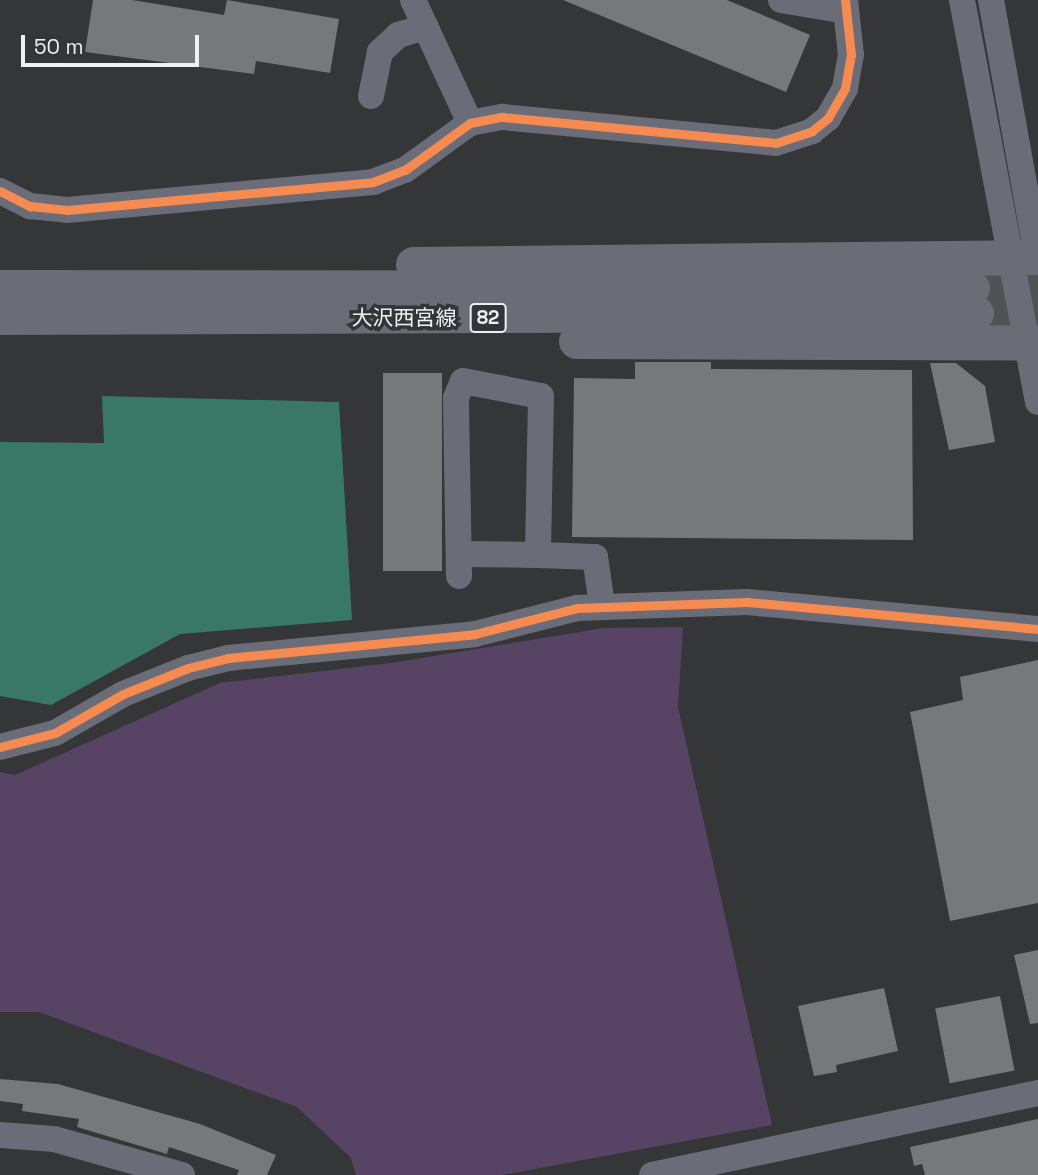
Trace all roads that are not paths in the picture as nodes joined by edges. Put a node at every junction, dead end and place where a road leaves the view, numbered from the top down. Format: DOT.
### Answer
graph roads {
  1 [pos="413,0"];
  2 [pos="781,0"];
  3 [pos="962,0"];
  4 [pos="991,0"];
  5 [pos="845,6"];
  6 [pos="426,27"];
  7 [pos="371,96"];
  8 [pos="470,123"];
  9 [pos="0,191"];
  10 [pos="1030,258"];
  11 [pos="0,287"];
  12 [pos="127,287"];
  13 [pos="0,317"];
  14 [pos="250,319"];
  15 [pos="1032,343"];
  16 [pos="1038,402"];
  17 [pos="538,555"];
  18 [pos="602,605"];
  19 [pos="1038,629"];
  20 [pos="0,747"];
  21 [pos="1038,1093"];
  22 [pos="0,1135"];
  23 [pos="663,1174"];
  24 [pos="182,1175"];
  1 -- 6 [label="street"];
  2 -- 5 [label="street"];
  3 -- 10 [label="street"];
  4 -- 10 [label="street"];
  5 -- 8 [label="street"];
  6 -- 7 [label="street"];
  6 -- 8 [label="street"];
  8 -- 9 [label="street"];
  10 -- 12 [label="main road"];
  10 -- 15 [label="street"];
  11 -- 12 [label="main road, 大沢西宮線 / 82"];
  12 -- 14 [label="main road, 大沢西宮線 / 82"];
  13 -- 14 [label="main road, 大沢西宮線 / 82"];
  14 -- 15 [label="main road"];
  15 -- 16 [label="street"];
  17 -- 17 [label="street"];
  17 -- 18 [label="street"];
  18 -- 19 [label="street"];
  18 -- 20 [label="street"];
  21 -- 23 [label="street"];
  22 -- 24 [label="street"];
}
